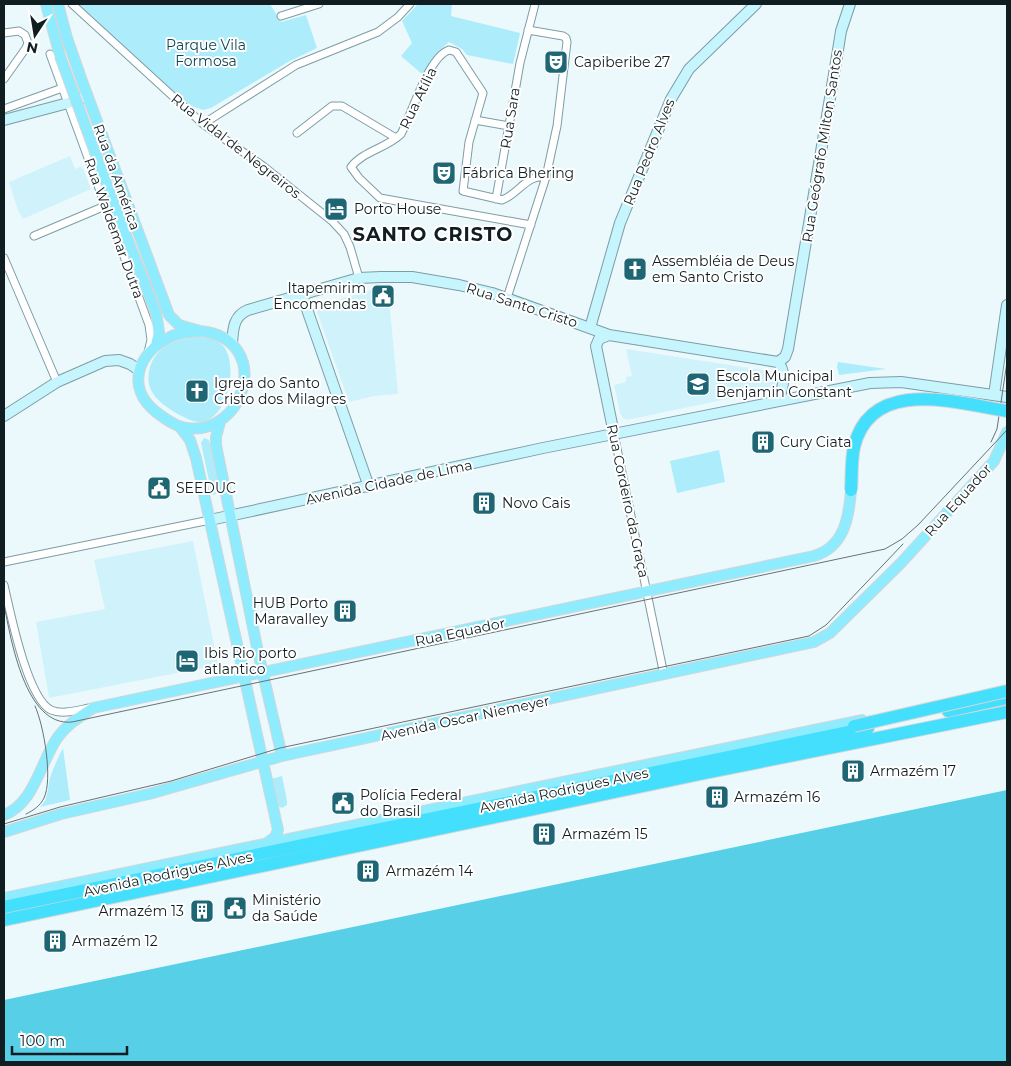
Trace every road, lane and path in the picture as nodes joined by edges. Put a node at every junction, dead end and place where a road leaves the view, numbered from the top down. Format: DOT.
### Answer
graph roads {
  1 [pos="46,4"];
  2 [pos="58,4"];
  3 [pos="72,4"];
  4 [pos="319,4"];
  5 [pos="410,4"];
  6 [pos="535,4"];
  7 [pos="756,4"];
  8 [pos="850,4"];
  9 [pos="281,16"];
  10 [pos="528,30"];
  11 [pos="6,33"];
  12 [pos="55,55"];
  13 [pos="4,79"];
  14 [pos="82,80"];
  15 [pos="62,89"];
  16 [pos="87,96"];
  17 [pos="68,103"];
  18 [pos="4,109"];
  19 [pos="4,120"];
  20 [pos="475,120"];
  21 [pos="203,124"];
  22 [pos="509,126"];
  23 [pos="297,133"];
  24 [pos="396,138"];
  25 [pos="546,177"];
  26 [pos="496,199"];
  27 [pos="109,202"];
  28 [pos="531,225"];
  29 [pos="34,236"];
  30 [pos="4,258"];
  31 [pos="359,278"];
  32 [pos="302,296"];
  33 [pos="507,298"];
  34 [pos="1007,305"];
  35 [pos="590,328"];
  36 [pos="200,331"];
  37 [pos="609,335"];
  38 [pos="232,344"];
  39 [pos="156,346"];
  40 [pos="147,355"];
  41 [pos="778,362"];
  42 [pos="139,370"];
  43 [pos="57,382"];
  44 [pos="994,395"];
  45 [pos="1007,397"];
  46 [pos="775,401"];
  47 [pos="1007,411"];
  48 [pos="4,416"];
  49 [pos="220,422"];
  50 [pos="180,427"];
  51 [pos="1007,432"];
  52 [pos="614,434"];
  53 [pos="1007,449"];
  54 [pos="994,461"];
  55 [pos="369,487"];
  56 [pos="851,490"];
  57 [pos="229,516"];
  58 [pos="210,520"];
  59 [pos="4,562"];
  60 [pos="901,563"];
  61 [pos="4,585"];
  62 [pos="647,592"];
  63 [pos="263,673"];
  64 [pos="664,676"];
  65 [pos="243,677"];
  66 [pos="1007,691"];
  67 [pos="1007,698"];
  68 [pos="93,708"];
  69 [pos="1007,712"];
  70 [pos="796,742"];
  71 [pos="282,756"];
  72 [pos="261,761"];
  73 [pos="4,815"];
  74 [pos="4,832"];
  75 [pos="266,844"];
  76 [pos="76,883"];
  77 [pos="63,895"];
  78 [pos="4,898"];
  79 [pos="4,908"];
  80 [pos="4,920"];
  1 -- 12 [label="main road"];
  2 -- 14 [label="main road, Rua da América"];
  3 -- 21 [label="street, Rua Vidal de Negreiros"];
  4 -- 9 [label="street"];
  5 -- 21 [label="street"];
  6 -- 10 [label="street, Rua Sara"];
  7 -- 35 [label="main road, Rua Pedro Alves"];
  8 -- 41 [label="main road, Rua Geógrafo Milton Santos"];
  10 -- 22 [label="street, Rua Sara"];
  10 -- 25 [label="street"];
  11 -- 13 [label="street"];
  12 -- 15 [label="street, Rua Waldemar Dutra"];
  12 -- 27 [label="main road, bridge"];
  14 -- 15 [label="street"];
  14 -- 16 [label="main road, Rua da América"];
  15 -- 17 [label="street, Rua Waldemar Dutra"];
  15 -- 18 [label="street"];
  16 -- 17 [label="main road"];
  16 -- 36 [label="main road, Rua da América"];
  17 -- 19 [label="main road"];
  17 -- 27 [label="street, Rua Waldemar Dutra"];
  20 -- 22 [label="street"];
  20 -- 24 [label="street, Rua Atília"];
  20 -- 26 [label="street, Rua Atília"];
  21 -- 31 [label="street, Rua Vidal de Negreiros"];
  22 -- 26 [label="street, Rua Sara"];
  23 -- 24 [label="street"];
  24 -- 28 [label="street, Rua Atília"];
  25 -- 26 [label="street"];
  25 -- 28 [label="street"];
  27 -- 29 [label="street"];
  27 -- 39 [label="main road"];
  27 -- 40 [label="street, Rua Waldemar Dutra"];
  28 -- 33 [label="street"];
  30 -- 43 [label="street"];
  31 -- 32 [label="main road, Rua Santo Cristo"];
  31 -- 33 [label="main road, Rua Santo Cristo"];
  32 -- 38 [label="main road, Rua Santo Cristo"];
  32 -- 55 [label="main road"];
  33 -- 35 [label="main road, Rua Santo Cristo"];
  34 -- 44 [label="main road"];
  35 -- 37 [label="main road, Rua Santo Cristo"];
  36 -- 38 [label="main road"];
  36 -- 39 [label="main road"];
  37 -- 41 [label="main road, Rua Santo Cristo"];
  37 -- 52 [label="main road, Rua Cordeiro da Graça"];
  38 -- 49 [label="main road"];
  39 -- 40 [label="main road"];
  40 -- 42 [label="main road"];
  41 -- 46 [label="main road"];
  42 -- 43 [label="main road"];
  42 -- 50 [label="main road"];
  43 -- 48 [label="main road"];
  44 -- 45 [label="main road, Avenida Cidade de Lima"];
  44 -- 46 [label="main road, Avenida Cidade de Lima"];
  46 -- 52 [label="main road, Avenida Cidade de Lima"];
  47 -- 56 [label="highway, bridge"];
  49 -- 50 [label="main road"];
  49 -- 57 [label="main road"];
  50 -- 58 [label="main road"];
  51 -- 54 [label="main road, Rua Equador"];
  52 -- 55 [label="main road, Avenida Cidade de Lima"];
  52 -- 62 [label="street, Rua Cordeiro da Graça"];
  53 -- 54 [label="main road"];
  54 -- 60 [label="main road, Rua Equador"];
  55 -- 57 [label="main road, Avenida Cidade de Lima"];
  56 -- 62 [label="main road, Rua Equador"];
  57 -- 58 [label="main road, Avenida Cidade de Lima"];
  57 -- 63 [label="main road"];
  58 -- 59 [label="street, Avenida Cidade de Lima"];
  58 -- 65 [label="main road"];
  60 -- 64 [label="main road, Avenida Oscar Niemeyer"];
  61 -- 68 [label="street"];
  62 -- 63 [label="main road, Rua Equador"];
  62 -- 64 [label="street, Rua Cordeiro da Graça"];
  63 -- 65 [label="main road, Rua Equador"];
  63 -- 71 [label="main road"];
  64 -- 71 [label="main road, Avenida Oscar Niemeyer"];
  65 -- 68 [label="main road, Rua Equador"];
  65 -- 72 [label="main road"];
  66 -- 70 [label="highway, bridge"];
  66 -- 75 [label="main road, Avenida Rodrigues Alves"];
  67 -- 70 [label="highway, Avenida Rodrigues Alves"];
  68 -- 73 [label="main road, Rua Equador"];
  69 -- 80 [label="highway, Avenida Rodrigues Alves"];
  70 -- 77 [label="highway, Avenida Rodrigues Alves"];
  71 -- 72 [label="main road, Avenida Oscar Niemeyer"];
  72 -- 74 [label="main road, Avenida Oscar Niemeyer"];
  72 -- 75 [label="main road"];
  75 -- 76 [label="main road, Avenida Rodrigues Alves"];
  76 -- 77 [label="main road"];
  76 -- 78 [label="main road, Avenida Rodrigues Alves"];
  77 -- 79 [label="highway, Avenida Rodrigues Alves"];
}
